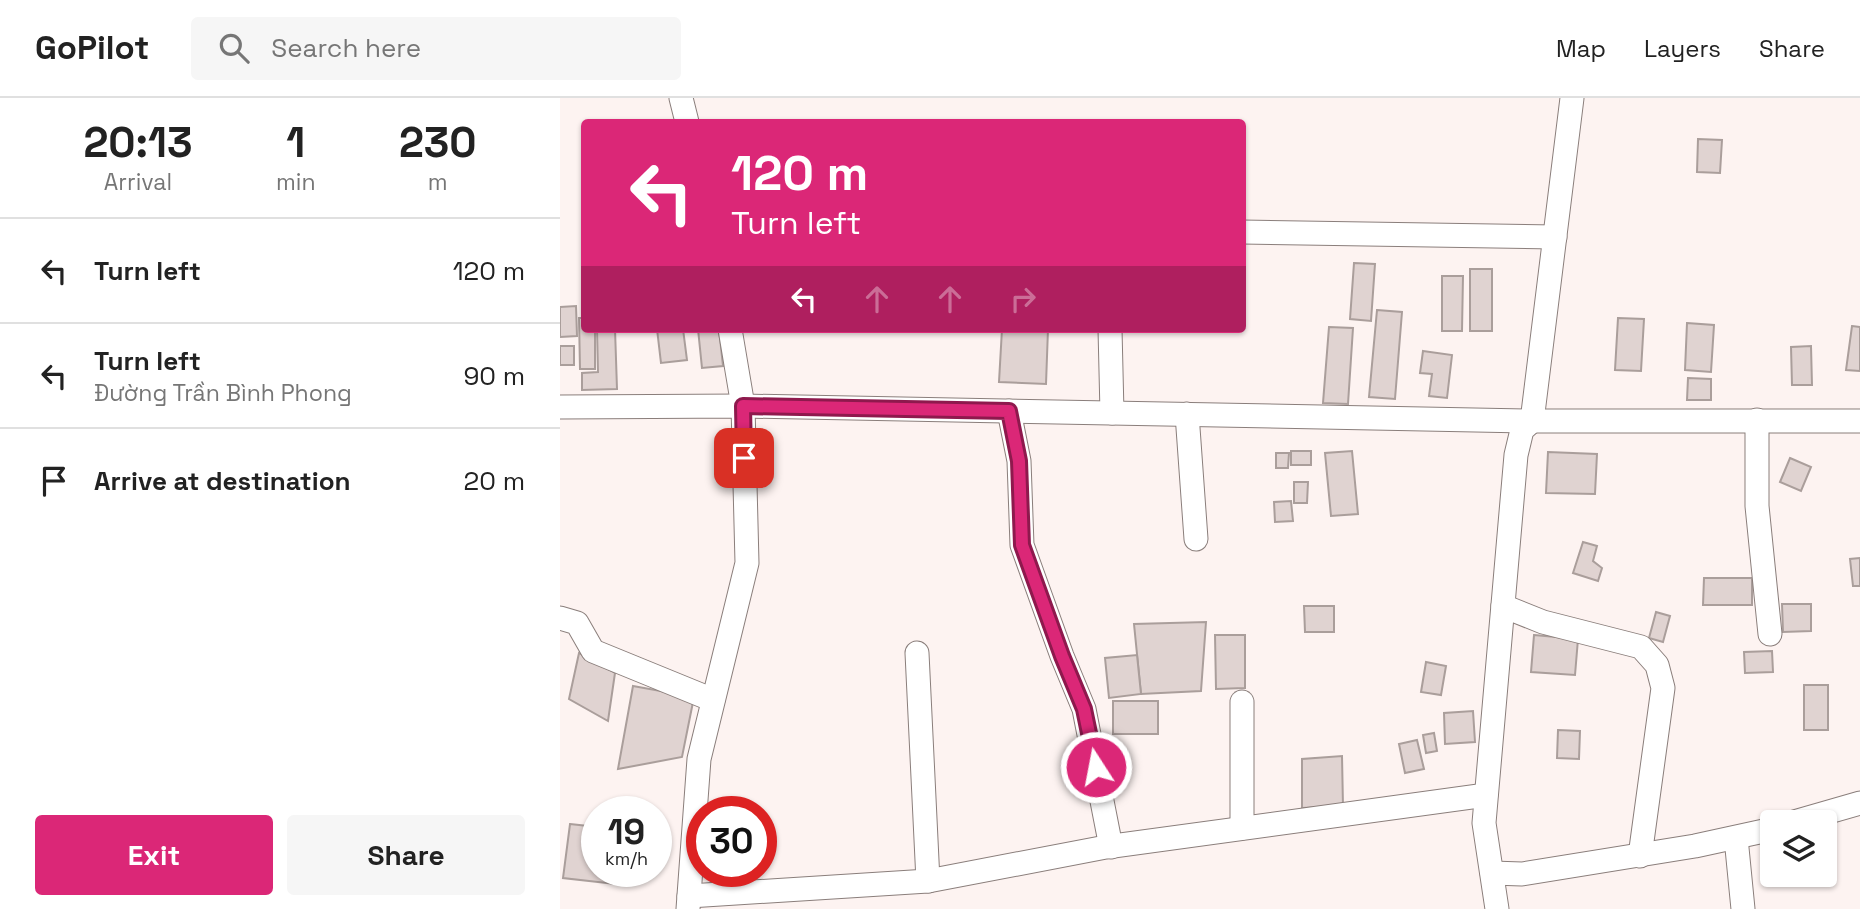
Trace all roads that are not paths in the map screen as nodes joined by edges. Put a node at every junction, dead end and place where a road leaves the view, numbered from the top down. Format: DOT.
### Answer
graph roads {
  1 [pos="681,98"];
  2 [pos="1572,98"];
  3 [pos="686,119"];
  4 [pos="1246,232"];
  5 [pos="1555,237"];
  6 [pos="731,333"];
  7 [pos="1110,333"];
  8 [pos="743,406"];
  9 [pos="560,407"];
  10 [pos="1009,411"];
  11 [pos="1112,413"];
  12 [pos="1186,414"];
  13 [pos="1757,420"];
  14 [pos="1532,421"];
  15 [pos="1860,421"];
  16 [pos="1196,538"];
  17 [pos="1503,606"];
  18 [pos="560,618"];
  19 [pos="1770,634"];
  20 [pos="917,653"];
  21 [pos="713,700"];
  22 [pos="1242,702"];
  23 [pos="1486,795"];
  24 [pos="1860,803"];
  25 [pos="1836,810"];
  26 [pos="1242,828"];
  27 [pos="1760,832"];
  28 [pos="1736,838"];
  29 [pos="1111,846"];
  30 [pos="1640,856"];
  31 [pos="1492,873"];
  32 [pos="928,881"];
  33 [pos="688,903"];
  34 [pos="1497,909"];
  35 [pos="1742,909"];
  1 -- 3 [label="street"];
  2 -- 5 [label="street"];
  4 -- 5 [label="street"];
  5 -- 14 [label="street"];
  6 -- 8 [label="street"];
  7 -- 11 [label="street"];
  8 -- 9 [label="street"];
  8 -- 10 [label="street"];
  8 -- 21 [label="street"];
  10 -- 11 [label="street"];
  10 -- 29 [label="street"];
  11 -- 12 [label="street"];
  12 -- 14 [label="street"];
  12 -- 16 [label="street"];
  13 -- 14 [label="street"];
  13 -- 15 [label="street"];
  13 -- 19 [label="street"];
  14 -- 17 [label="street"];
  17 -- 23 [label="street"];
  17 -- 30 [label="street"];
  18 -- 21 [label="street"];
  20 -- 32 [label="street"];
  21 -- 33 [label="street"];
  22 -- 26 [label="street"];
  23 -- 26 [label="street"];
  23 -- 31 [label="street"];
  24 -- 25 [label="street"];
  26 -- 29 [label="street"];
  27 -- 28 [label="street"];
  28 -- 30 [label="street"];
  28 -- 35 [label="street"];
  29 -- 32 [label="street"];
  30 -- 31 [label="street"];
  31 -- 34 [label="street"];
  32 -- 33 [label="street"];
}
